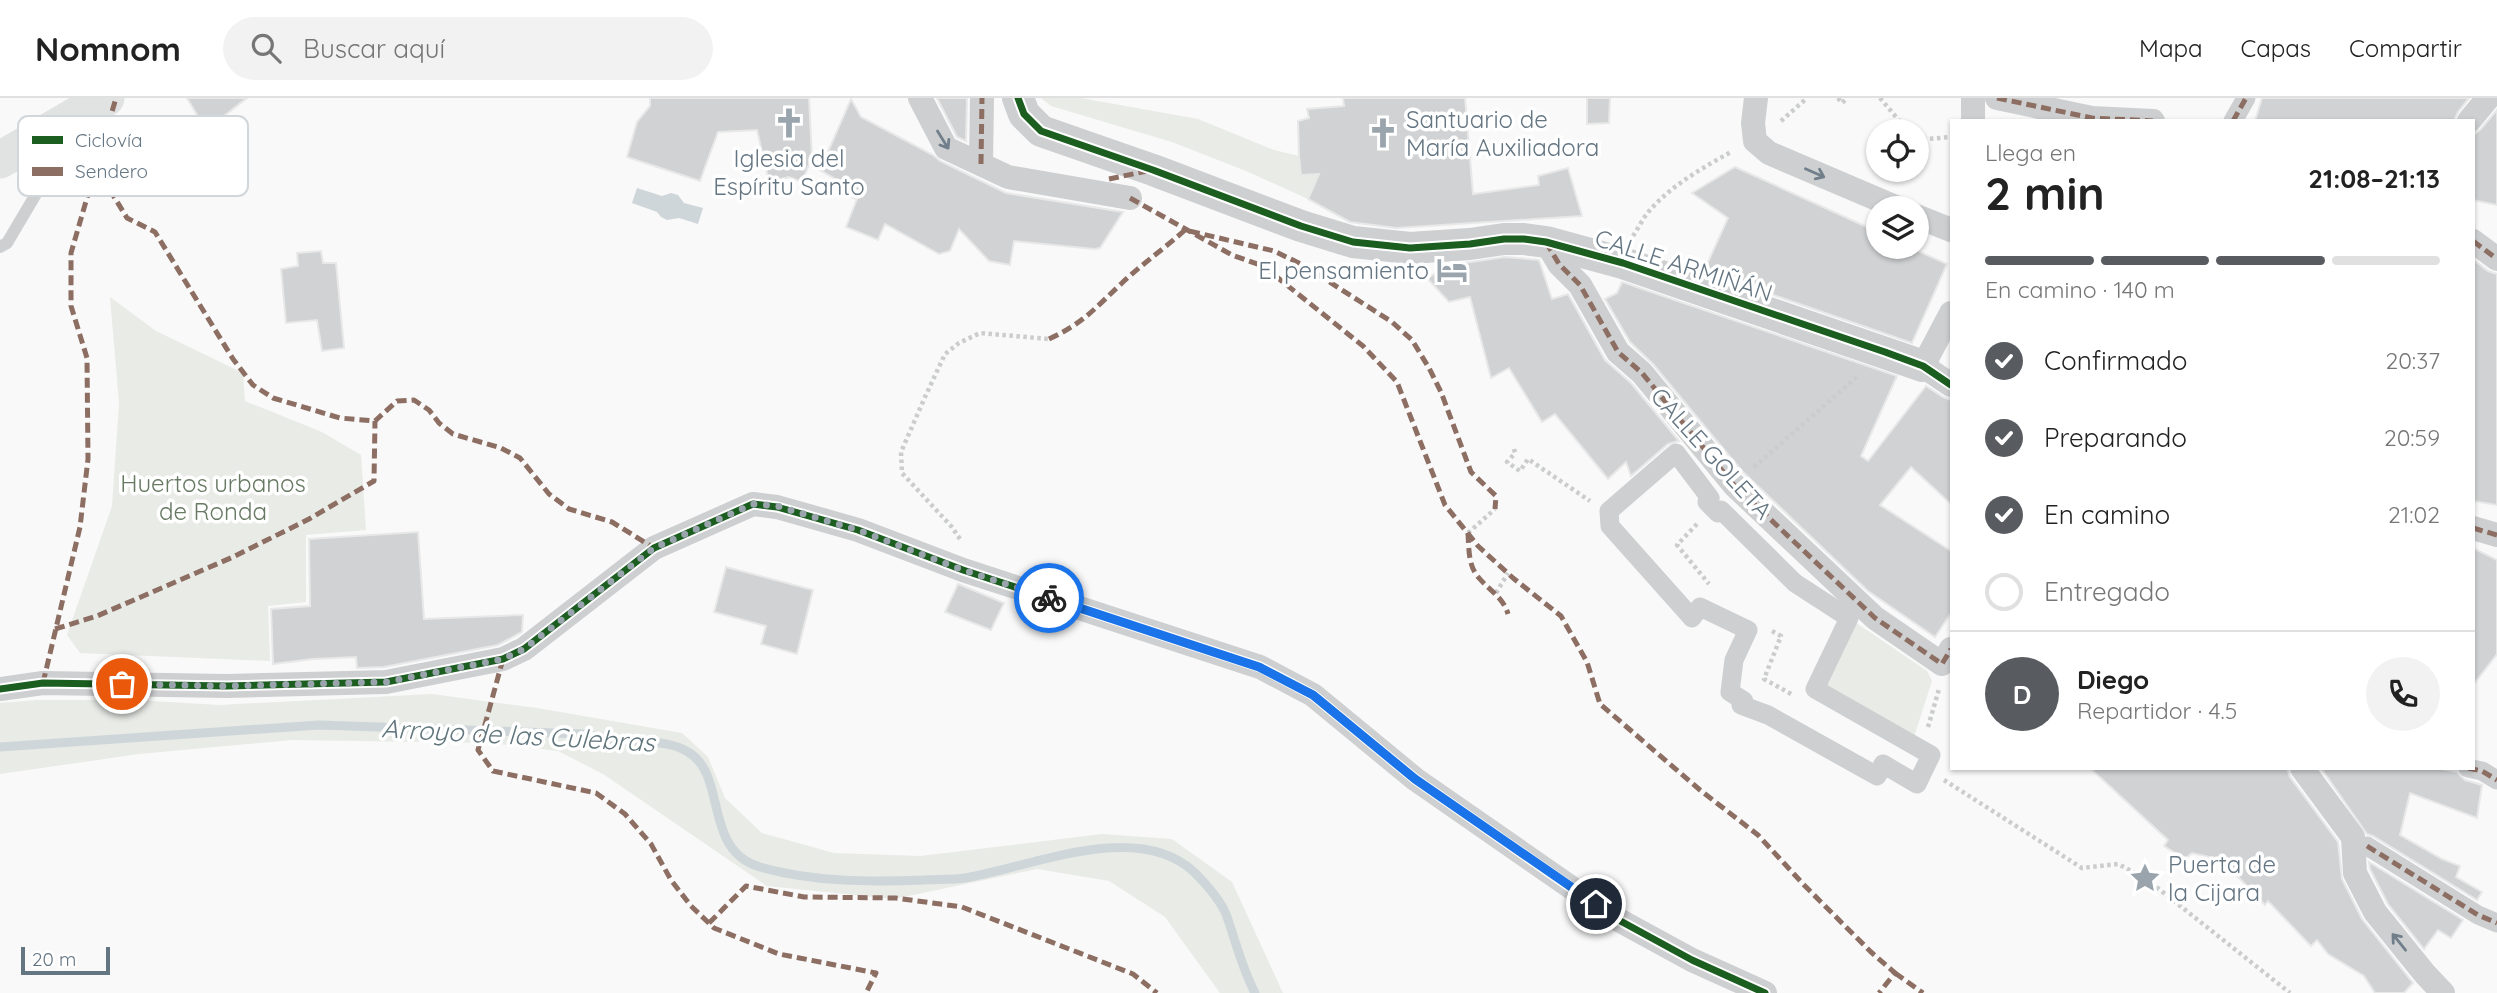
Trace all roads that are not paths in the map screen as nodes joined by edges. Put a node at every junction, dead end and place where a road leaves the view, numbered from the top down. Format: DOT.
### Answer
graph roads {
  1 [pos="106,98"];
  2 [pos="920,98"];
  3 [pos="982,98"];
  4 [pos="1018,98"];
  5 [pos="1756,98"];
  6 [pos="1973,98"];
  7 [pos="1997,98"];
  8 [pos="2246,98"];
  9 [pos="2488,98"];
  10 [pos="75,116"];
  11 [pos="1973,119"];
  12 [pos="2112,119"];
  13 [pos="2234,119"];
  14 [pos="2471,119"];
  15 [pos="18,150"];
  16 [pos="0,160"];
  17 [pos="981,164"];
  18 [pos="35,196"];
  19 [pos="1870,196"];
  20 [pos="1130,198"];
  21 [pos="1929,221"];
  22 [pos="1950,229"];
  23 [pos="1546,242"];
  24 [pos="2475,242"];
  25 [pos="0,247"];
  26 [pos="2497,259"];
  27 [pos="1950,315"];
  28 [pos="1923,366"];
  29 [pos="1950,384"];
  30 [pos="1712,508"];
  31 [pos="2475,529"];
  32 [pos="2497,536"];
  33 [pos="1947,656"];
  34 [pos="0,689"];
  35 [pos="2303,770"];
  36 [pos="2475,770"];
  37 [pos="2497,780"];
  38 [pos="2367,846"];
  39 [pos="2497,923"];
  40 [pos="1765,993"];
  41 [pos="2444,993"];
  1 -- 10 [label="main road"];
  2 -- 17 [label="street, one-way"];
  3 -- 17 [label="street"];
  4 -- 23 [label="street, CALLE ARMIÑÁN"];
  5 -- 19 [label="street, one-way"];
  6 -- 11 [label="street"];
  7 -- 12 [label="street"];
  8 -- 13 [label="street"];
  9 -- 14 [label="street"];
  15 -- 16 [label="main road"];
  17 -- 20 [label="street"];
  18 -- 25 [label="lane"];
  21 -- 22 [label="street"];
  23 -- 28 [label="street, CALLE ARMIÑÁN"];
  23 -- 33 [label="street, CALLE GOLETA"];
  24 -- 26 [label="street"];
  27 -- 28 [label="street"];
  28 -- 29 [label="street, CALLE ARMIÑÁN"];
  30 -- 30 [label="street"];
  31 -- 32 [label="street"];
  34 -- 40 [label="street"];
  41 -- 35 [label="street, one-way"];
  36 -- 37 [label="street"];
  38 -- 39 [label="street"];
}
